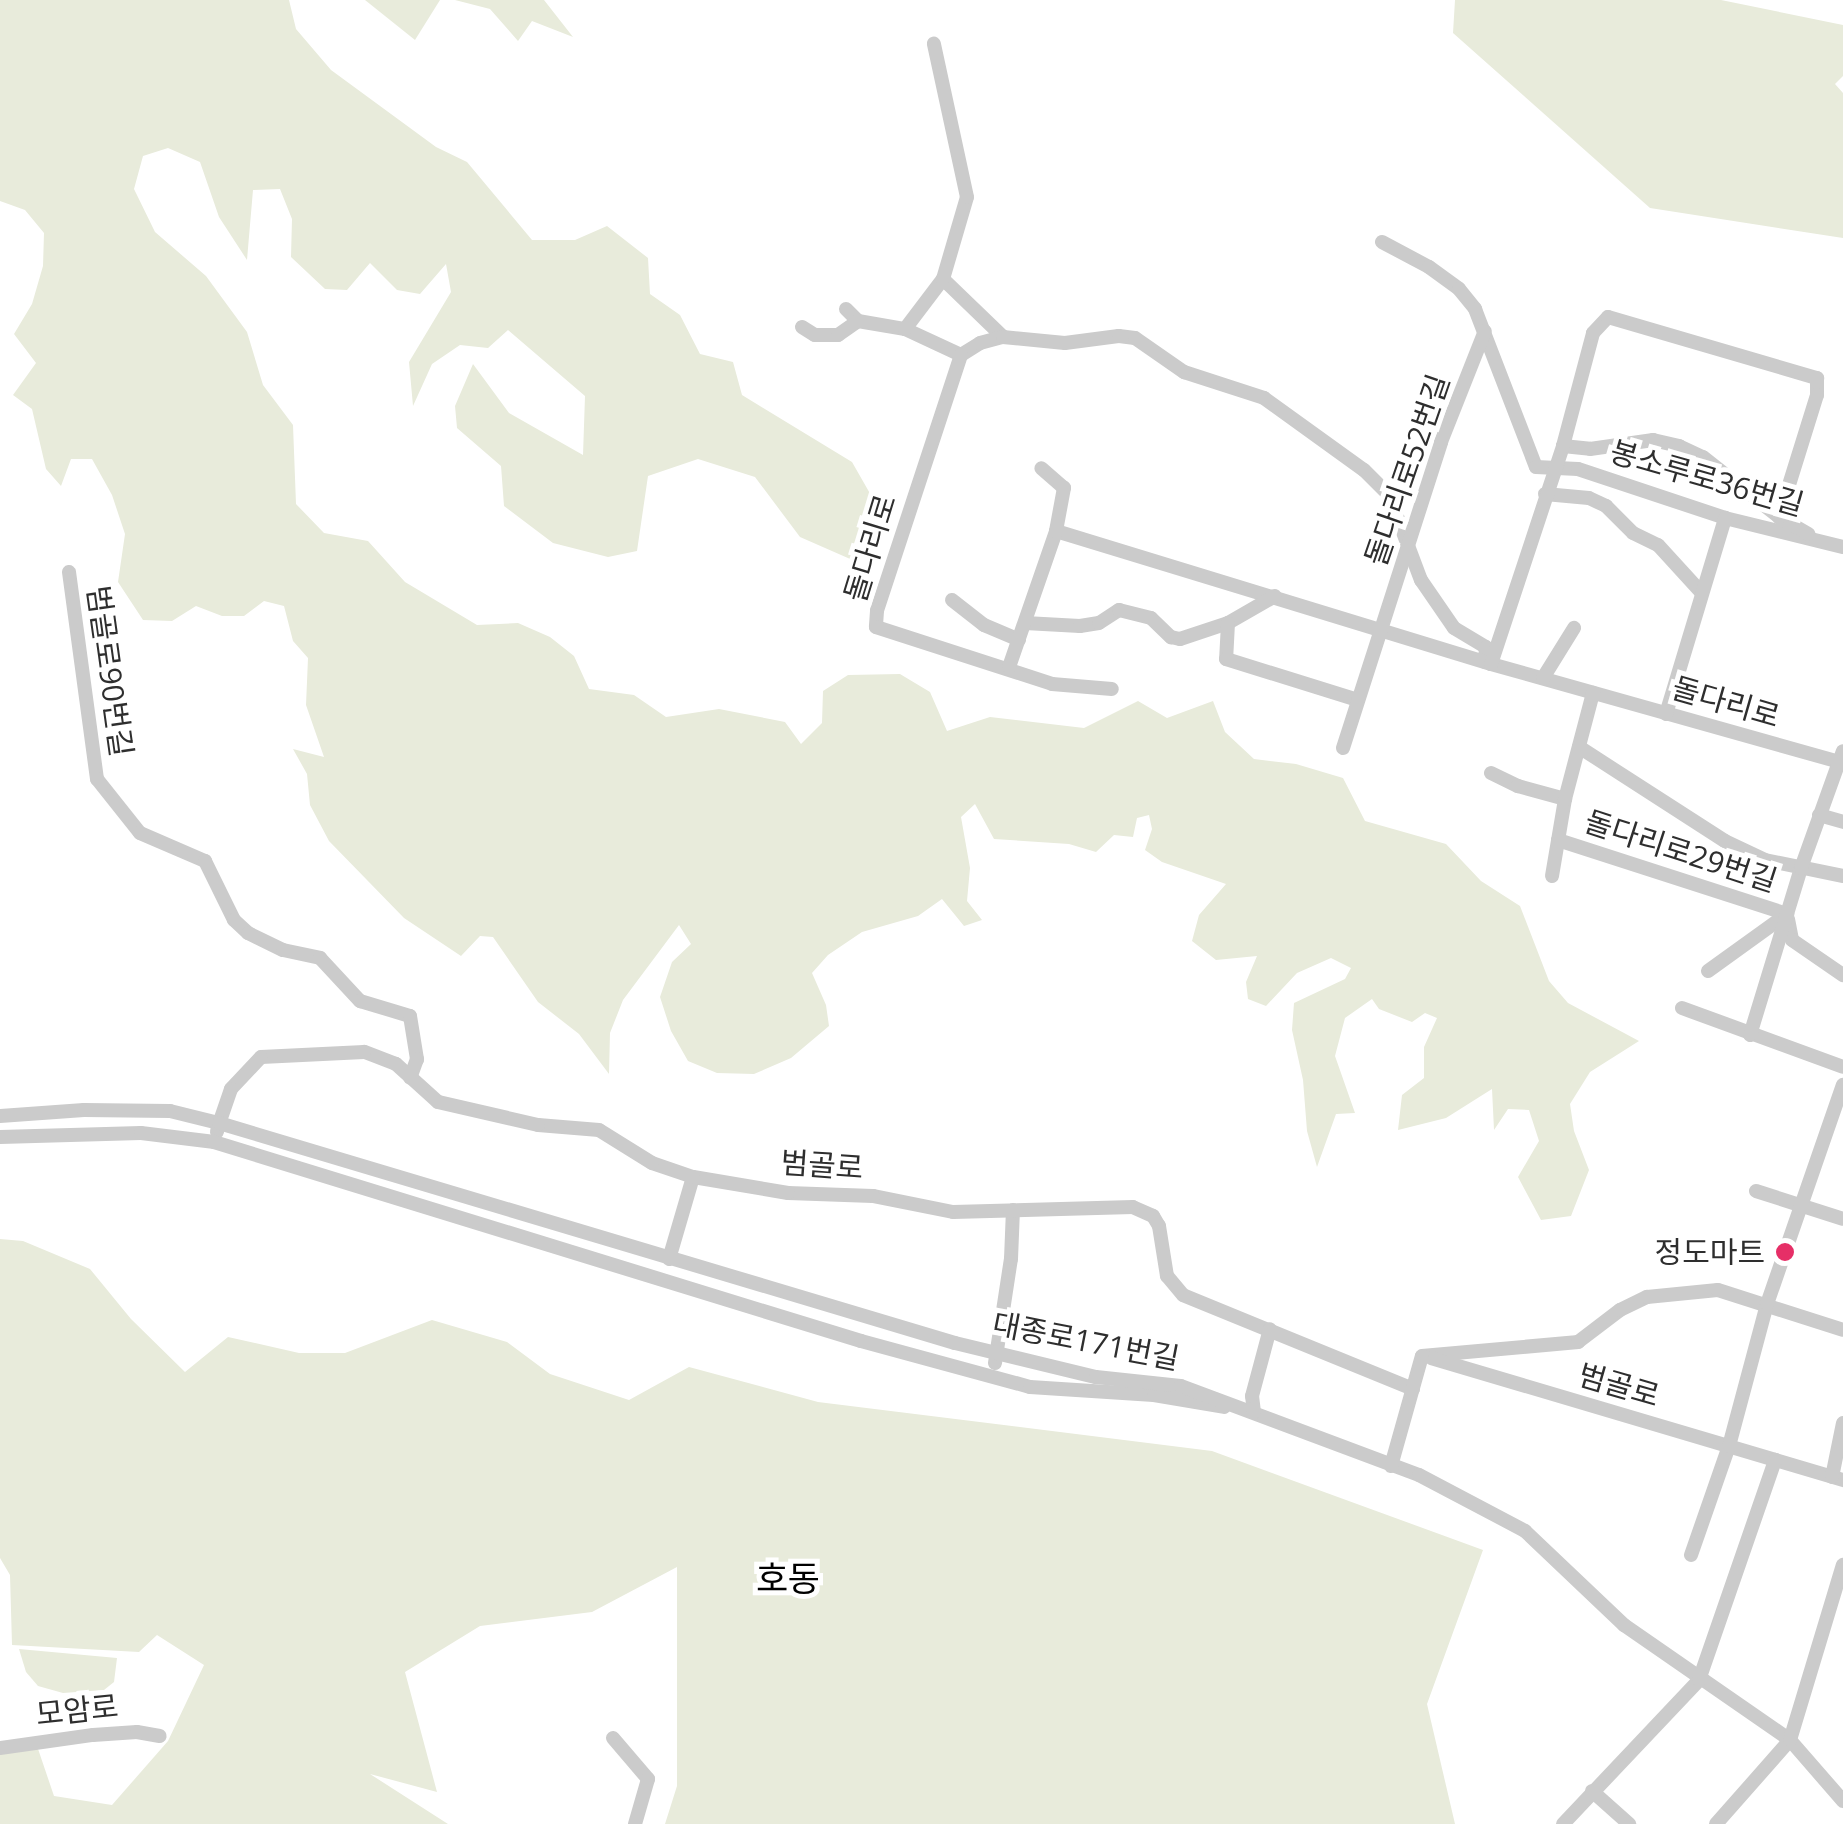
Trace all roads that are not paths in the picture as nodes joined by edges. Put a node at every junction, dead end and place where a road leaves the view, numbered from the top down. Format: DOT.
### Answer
graph roads {
  1 [pos="934,44"];
  2 [pos="1382,242"];
  3 [pos="942,280"];
  4 [pos="846,309"];
  5 [pos="858,321"];
  6 [pos="802,327"];
  7 [pos="905,329"];
  8 [pos="1485,331"];
  9 [pos="1003,337"];
  10 [pos="961,355"];
  11 [pos="1563,446"];
  12 [pos="1041,468"];
  13 [pos="1554,468"];
  14 [pos="1545,494"];
  15 [pos="1779,517"];
  16 [pos="1724,518"];
  17 [pos="1056,531"];
  18 [pos="1813,538"];
  19 [pos="1843,548"];
  20 [pos="1409,551"];
  21 [pos="69,572"];
  22 [pos="1700,591"];
  23 [pos="1275,596"];
  24 [pos="952,600"];
  25 [pos="1025,623"];
  26 [pos="1228,623"];
  27 [pos="1382,628"];
  28 [pos="1574,628"];
  29 [pos="1019,640"];
  30 [pos="1488,663"];
  31 [pos="1008,667"];
  32 [pos="1543,678"];
  33 [pos="1112,689"];
  34 [pos="1594,693"];
  35 [pos="1358,700"];
  36 [pos="1666,714"];
  37 [pos="1579,747"];
  38 [pos="1343,748"];
  39 [pos="1842,759"];
  40 [pos="1490,772"];
  41 [pos="1566,798"];
  42 [pos="1819,815"];
  43 [pos="1843,822"];
  44 [pos="1558,840"];
  45 [pos="1801,868"];
  46 [pos="1552,876"];
  47 [pos="1843,876"];
  48 [pos="1787,914"];
  49 [pos="1708,971"];
  50 [pos="1843,975"];
  51 [pos="1682,1008"];
  52 [pos="1750,1035"];
  53 [pos="1843,1068"];
  54 [pos="410,1078"];
  55 [pos="1843,1085"];
  56 [pos="0,1116"];
  57 [pos="219,1123"];
  58 [pos="0,1137"];
  59 [pos="214,1142"];
  60 [pos="693,1177"];
  61 [pos="1756,1191"];
  62 [pos="1802,1206"];
  63 [pos="1013,1210"];
  64 [pos="1843,1219"];
  65 [pos="668,1258"];
  66 [pos="1766,1304"];
  67 [pos="1270,1329"];
  68 [pos="1843,1330"];
  69 [pos="996,1354"];
  70 [pos="1422,1356"];
  71 [pos="992,1377"];
  72 [pos="1413,1389"];
  73 [pos="1254,1412"];
  74 [pos="1843,1423"];
  75 [pos="1728,1446"];
  76 [pos="1776,1460"];
  77 [pos="1391,1466"];
  78 [pos="1838,1478"];
  79 [pos="1691,1555"];
  80 [pos="1843,1565"];
  81 [pos="1699,1680"];
  82 [pos="160,1736"];
  83 [pos="613,1738"];
  84 [pos="1790,1740"];
  85 [pos="0,1748"];
  86 [pos="1592,1791"];
  87 [pos="1843,1802"];
  88 [pos="634,1824"];
  89 [pos="1563,1824"];
  90 [pos="1629,1824"];
  91 [pos="1716,1824"];
  1 -- 3 [label="street"];
  2 -- 8 [label="street"];
  3 -- 7 [label="street"];
  3 -- 9 [label="street"];
  4 -- 5 [label="street"];
  5 -- 6 [label="street"];
  5 -- 7 [label="street"];
  7 -- 10 [label="street"];
  8 -- 13 [label="street"];
  8 -- 20 [label="street, 돌다리로52번길"];
  9 -- 10 [label="street"];
  9 -- 20 [label="street"];
  10 -- 31 [label="street, 돌다리로"];
  11 -- 13 [label="street"];
  11 -- 15 [label="street, 봉소루로36번길"];
  11 -- 15 [label="street, 봉소루로36번길"];
  12 -- 17 [label="street"];
  13 -- 14 [label="street"];
  13 -- 16 [label="street, 봉소루로36번길"];
  14 -- 22 [label="street"];
  14 -- 30 [label="street"];
  15 -- 18 [label="street"];
  16 -- 18 [label="street, 봉소루로36번길"];
  16 -- 22 [label="street"];
  17 -- 23 [label="street, 돌다리로"];
  17 -- 25 [label="street"];
  18 -- 19 [label="street, 봉소루로36번길"];
  20 -- 27 [label="street, 돌다리로52번길"];
  20 -- 30 [label="street"];
  21 -- 54 [label="street, 범골로90번길"];
  22 -- 36 [label="street"];
  23 -- 26 [label="street"];
  23 -- 27 [label="street, 돌다리로"];
  24 -- 29 [label="street"];
  25 -- 26 [label="street"];
  25 -- 29 [label="street"];
  26 -- 35 [label="street"];
  27 -- 30 [label="street, 돌다리로"];
  27 -- 35 [label="street"];
  28 -- 32 [label="street"];
  29 -- 31 [label="street"];
  30 -- 32 [label="street, 돌다리로"];
  31 -- 33 [label="street, 돌다리로"];
  32 -- 34 [label="street, 돌다리로"];
  34 -- 36 [label="street, 돌다리로"];
  34 -- 37 [label="street"];
  35 -- 38 [label="street"];
  36 -- 39 [label="street, 돌다리로"];
  37 -- 41 [label="street"];
  37 -- 45 [label="street"];
  39 -- 42 [label="street, 돌다리로29번길"];
  40 -- 41 [label="street"];
  41 -- 44 [label="street"];
  42 -- 43 [label="street"];
  42 -- 45 [label="street, 돌다리로29번길"];
  44 -- 46 [label="street"];
  44 -- 48 [label="street, 돌다리로29번길"];
  45 -- 47 [label="street"];
  45 -- 48 [label="street, 돌다리로29번길"];
  48 -- 49 [label="street"];
  48 -- 50 [label="street, 돌다리로29번길"];
  48 -- 52 [label="street, 돌다리로29번길"];
  51 -- 52 [label="street"];
  52 -- 53 [label="street"];
  54 -- 57 [label="street, 범골로"];
  54 -- 60 [label="street, 범골로"];
  55 -- 62 [label="street"];
  56 -- 57 [label="street, 대종로171번길"];
  57 -- 59 [label="street"];
  57 -- 65 [label="street, 대종로171번길"];
  58 -- 59 [label="street"];
  59 -- 71 [label="street"];
  60 -- 63 [label="street, 범골로"];
  60 -- 65 [label="street"];
  61 -- 62 [label="street"];
  62 -- 64 [label="street"];
  62 -- 66 [label="street"];
  63 -- 67 [label="street, 범골로"];
  63 -- 69 [label="street"];
  65 -- 69 [label="street, 대종로171번길"];
  66 -- 68 [label="street"];
  66 -- 70 [label="street"];
  66 -- 75 [label="street"];
  67 -- 72 [label="street, 범골로"];
  67 -- 73 [label="street"];
  69 -- 71 [label="street"];
  69 -- 73 [label="street, 대종로171번길"];
  70 -- 72 [label="street"];
  70 -- 75 [label="street, 범골로"];
  71 -- 73 [label="street"];
  72 -- 77 [label="street"];
  73 -- 77 [label="street, 대종로171번길"];
  74 -- 78 [label="street, 범골로"];
  75 -- 76 [label="street, 범골로"];
  75 -- 79 [label="street"];
  76 -- 78 [label="street, 범골로"];
  76 -- 81 [label="street"];
  77 -- 81 [label="street, 대종로171번길"];
  80 -- 84 [label="street"];
  81 -- 84 [label="street, 대종로171번길"];
  81 -- 86 [label="street"];
  82 -- 85 [label="street, 모암로"];
  83 -- 88 [label="street"];
  84 -- 87 [label="street, 대종로171번길"];
  84 -- 91 [label="street"];
  86 -- 89 [label="street"];
  86 -- 90 [label="street"];
}
